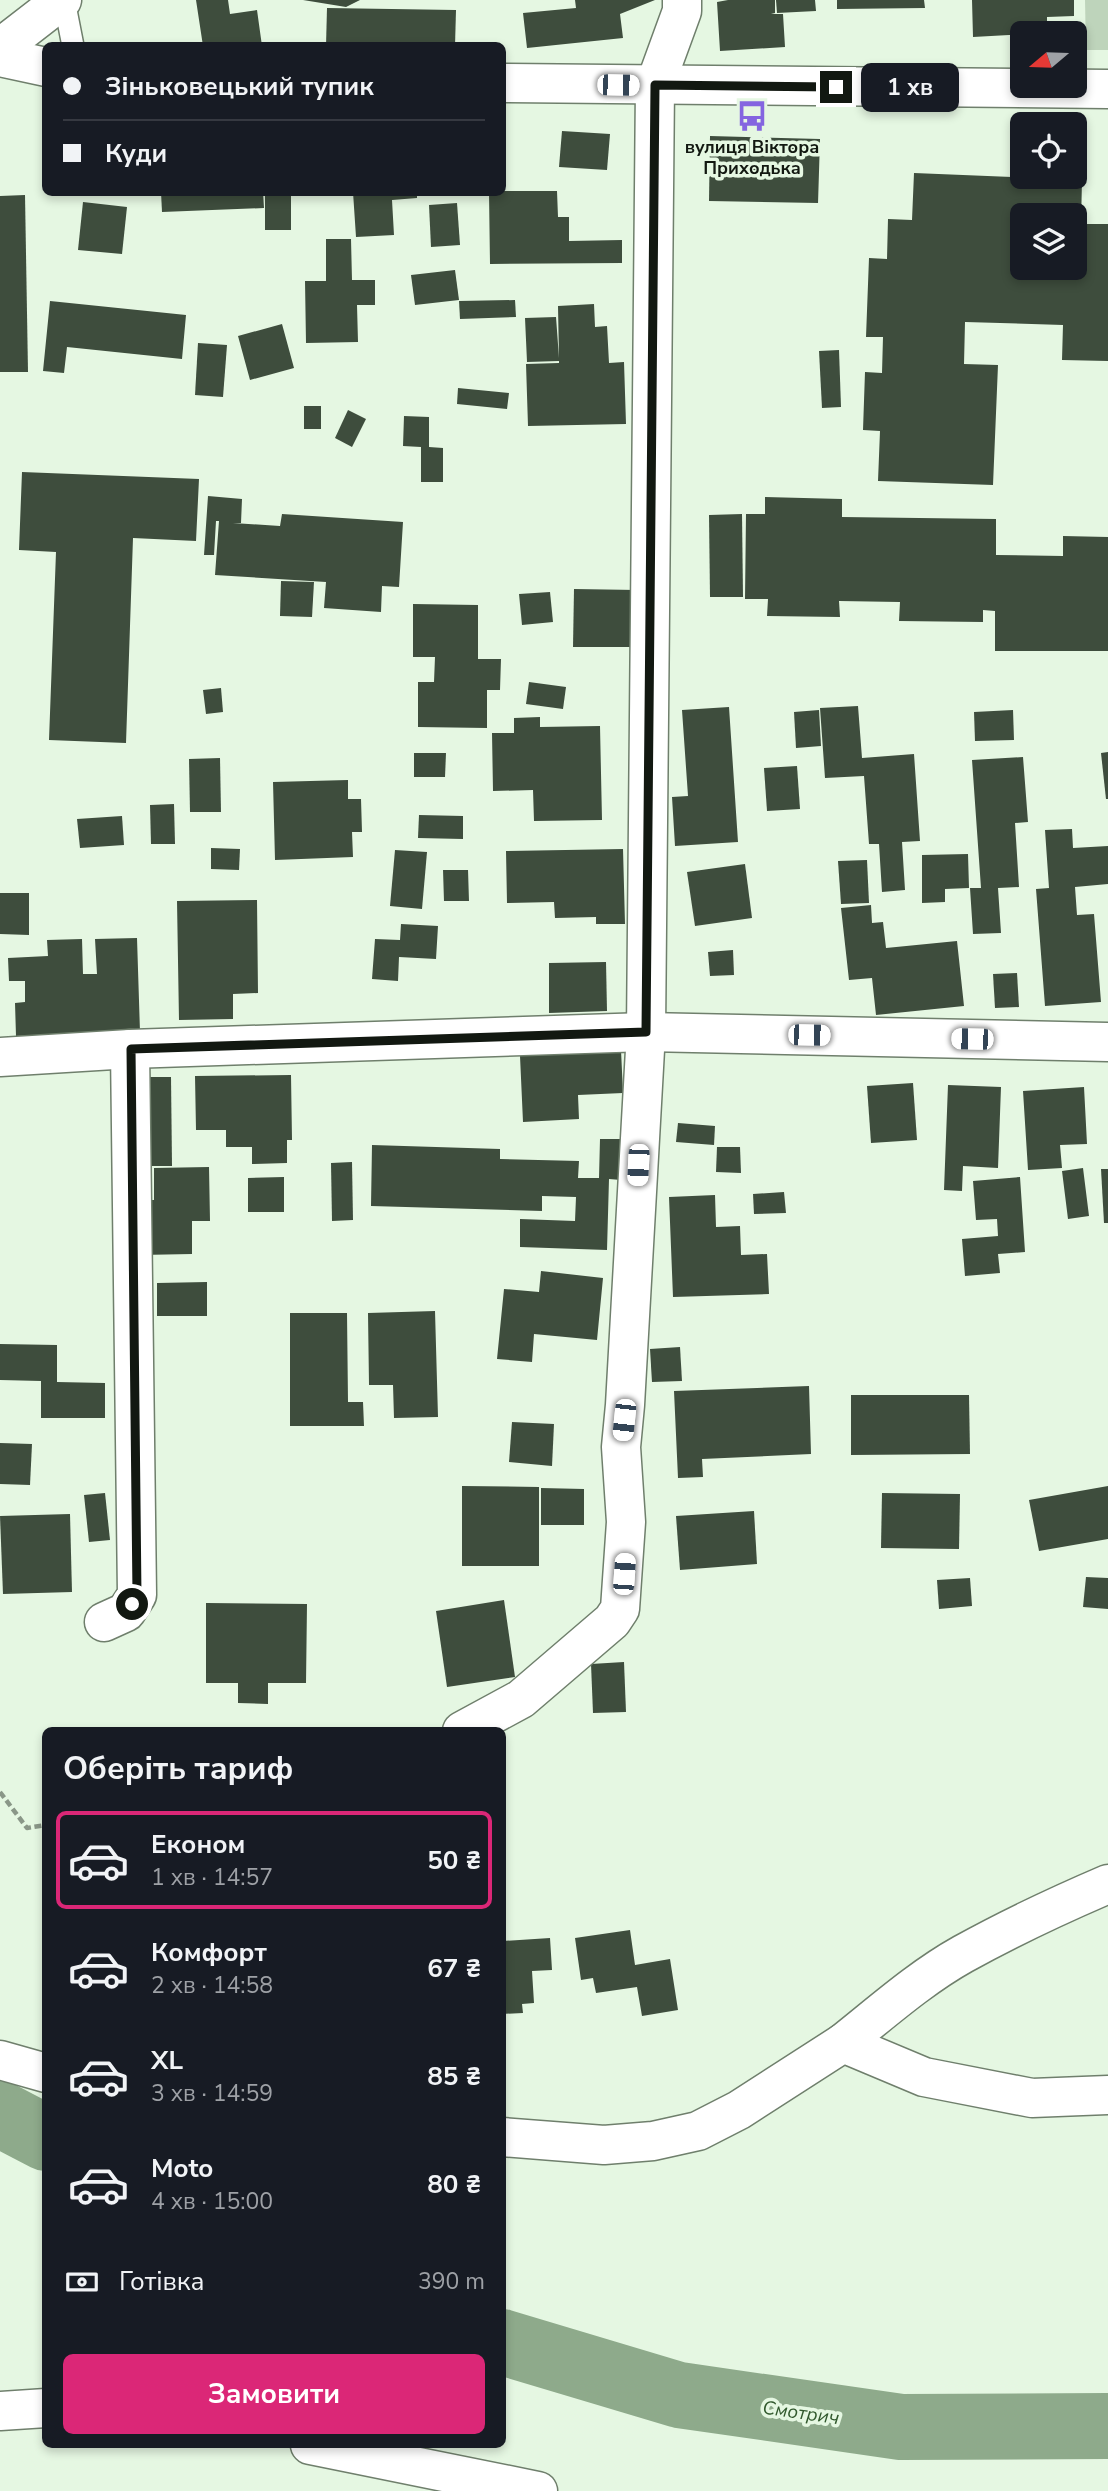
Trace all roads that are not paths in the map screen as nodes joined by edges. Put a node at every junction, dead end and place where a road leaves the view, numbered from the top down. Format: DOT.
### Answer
graph roads {
  1 [pos="63,0"];
  2 [pos="682,0"];
  3 [pos="72,42"];
  4 [pos="0,48"];
  5 [pos="0,57"];
  6 [pos="42,66"];
  7 [pos="506,83"];
  8 [pos="655,85"];
  9 [pos="1108,89"];
  10 [pos="646,1032"];
  11 [pos="1108,1042"];
  12 [pos="131,1049"];
  13 [pos="0,1057"];
  14 [pos="104,1622"];
  15 [pos="469,1727"];
  16 [pos="1108,1884"];
  17 [pos="843,2043"];
  18 [pos="0,2060"];
  19 [pos="42,2072"];
  20 [pos="1108,2095"];
  21 [pos="506,2137"];
  22 [pos="42,2408"];
  23 [pos="0,2411"];
  24 [pos="325,2448"];
  25 [pos="538,2491"];
  1 -- 3 [label="lane"];
  1 -- 4 [label="street"];
  2 -- 8 [label="street"];
  5 -- 6 [label="street"];
  7 -- 8 [label="street"];
  8 -- 9 [label="street"];
  8 -- 10 [label="street"];
  10 -- 11 [label="street"];
  10 -- 12 [label="street"];
  10 -- 15 [label="street"];
  12 -- 13 [label="street"];
  12 -- 14 [label="street"];
  16 -- 17 [label="street"];
  17 -- 20 [label="street"];
  17 -- 21 [label="street"];
  18 -- 19 [label="street"];
  22 -- 23 [label="street"];
  24 -- 25 [label="street"];
}
